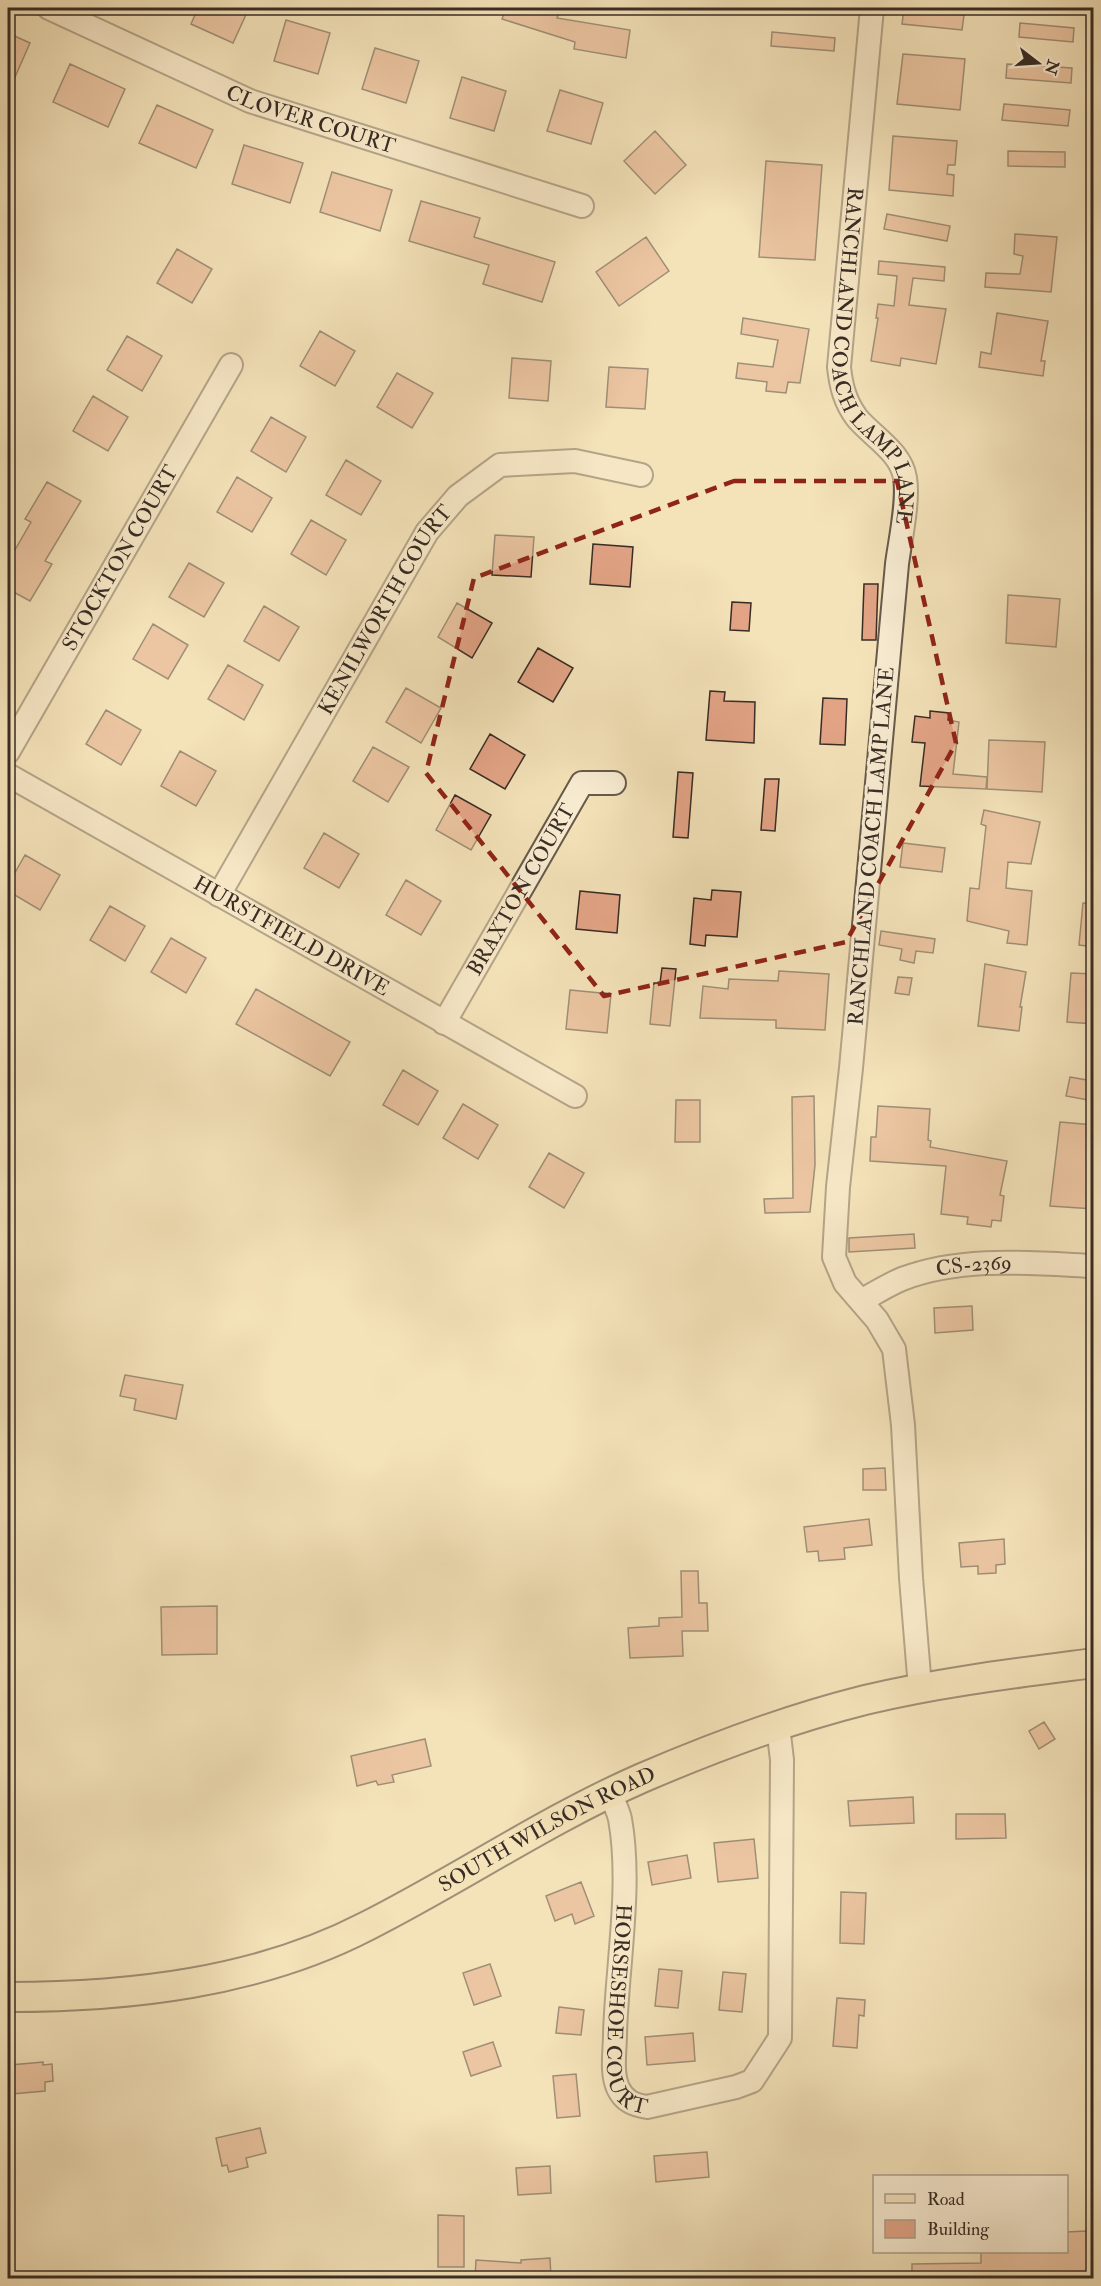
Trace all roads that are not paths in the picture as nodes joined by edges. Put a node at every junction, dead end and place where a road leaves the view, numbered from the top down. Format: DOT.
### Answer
graph roads {
  1 [pos="49,8"];
  2 [pos="872,8"];
  3 [pos="582,206"];
  4 [pos="231,365"];
  5 [pos="641,475"];
  6 [pos="8,752"];
  7 [pos="8,775"];
  8 [pos="614,783"];
  9 [pos="219,895"];
  10 [pos="444,1023"];
  11 [pos="575,1096"];
  12 [pos="1094,1266"];
  13 [pos="861,1300"];
  14 [pos="1094,1664"];
  15 [pos="920,1688"];
  16 [pos="778,1726"];
  17 [pos="610,1793"];
  18 [pos="8,1997"];
  1 -- 3 [label="street, CLOVER COURT"];
  2 -- 13 [label="street, RANCHLAND COACH LAMP LANE"];
  4 -- 6 [label="street, STOCKTON COURT"];
  5 -- 9 [label="street, KENILWORTH COURT"];
  7 -- 9 [label="street, HURSTFIELD DRIVE"];
  8 -- 10 [label="street, BRAXTON COURT"];
  9 -- 10 [label="street, HURSTFIELD DRIVE"];
  10 -- 11 [label="street, HURSTFIELD DRIVE"];
  12 -- 13 [label="street, CS-2369"];
  13 -- 15 [label="street, RANCHLAND COACH LAMP LANE"];
  14 -- 15 [label="main road, SOUTH WILSON ROAD"];
  15 -- 16 [label="main road, SOUTH WILSON ROAD"];
  16 -- 17 [label="main road, SOUTH WILSON ROAD"];
  16 -- 17 [label="street, HORSESHOE COURT"];
  17 -- 18 [label="main road, SOUTH WILSON ROAD"];
}
